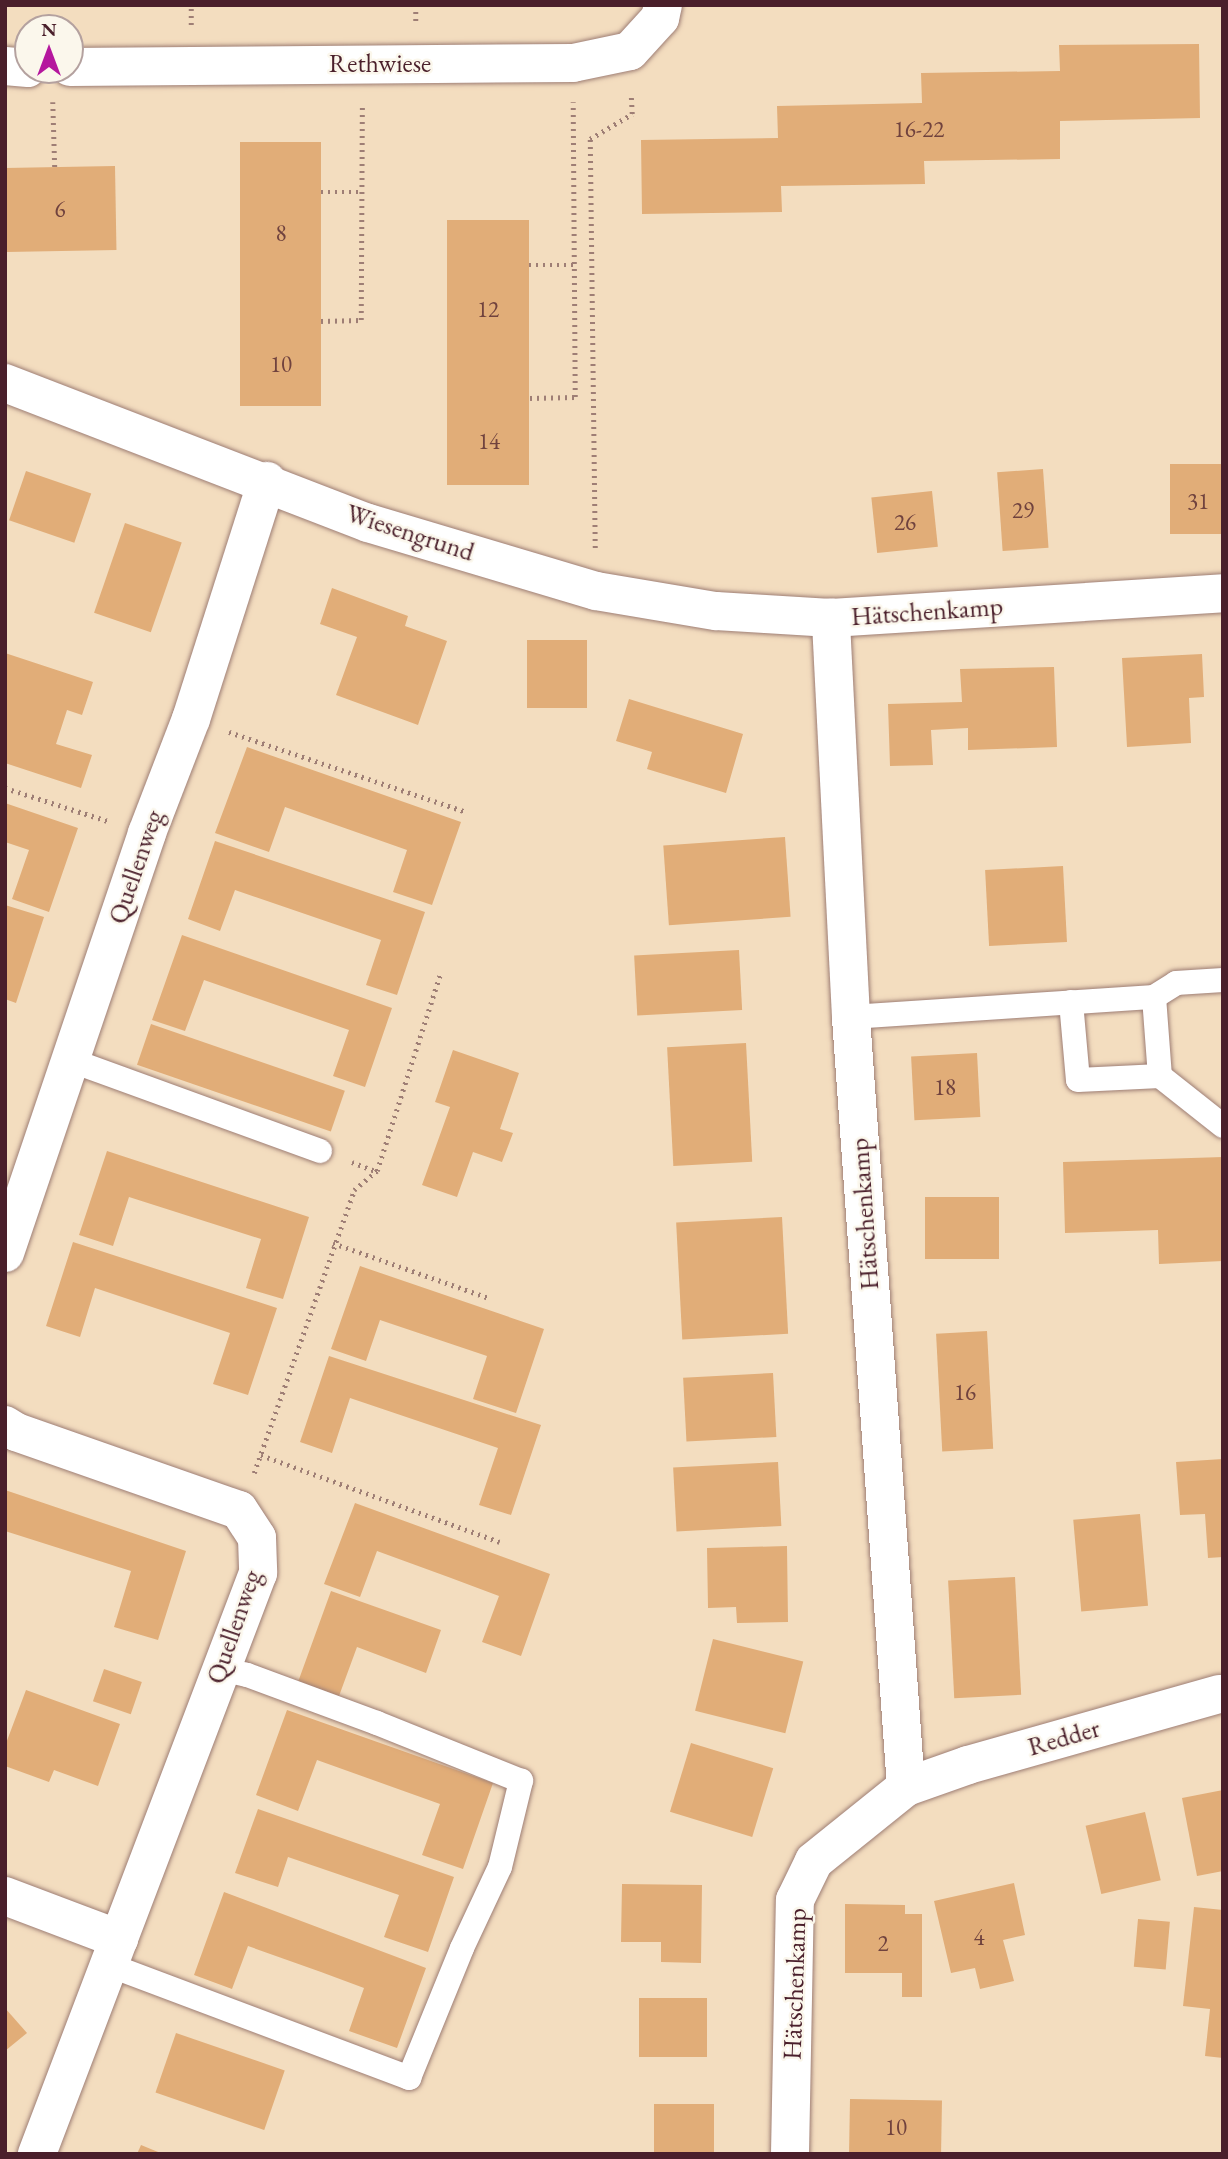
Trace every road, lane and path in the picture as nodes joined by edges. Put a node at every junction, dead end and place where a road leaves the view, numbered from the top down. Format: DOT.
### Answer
graph roads {
  1 [pos="663,5"];
  2 [pos="630,51"];
  3 [pos="573,63"];
  4 [pos="362,64"];
  5 [pos="84,74"];
  6 [pos="50,84"];
  7 [pos="55,168"];
  8 [pos="321,192"];
  9 [pos="362,192"];
  10 [pos="529,265"];
  11 [pos="574,265"];
  12 [pos="321,321"];
  13 [pos="5,383"];
  14 [pos="530,398"];
  15 [pos="267,481"];
  16 [pos="596,591"];
  17 [pos="1223,593"];
  18 [pos="831,618"];
  19 [pos="191,719"];
  20 [pos="5,788"];
  21 [pos="464,811"];
  22 [pos="147,834"];
  23 [pos="441,972"];
  24 [pos="1223,980"];
  25 [pos="1154,997"];
  26 [pos="1071,1002"];
  27 [pos="851,1017"];
  28 [pos="70,1060"];
  29 [pos="1160,1076"];
  30 [pos="1223,1126"];
  31 [pos="320,1151"];
  32 [pos="333,1243"];
  33 [pos="5,1253"];
  34 [pos="489,1298"];
  35 [pos="5,1425"];
  36 [pos="261,1455"];
  37 [pos="239,1510"];
  38 [pos="500,1542"];
  39 [pos="221,1669"];
  40 [pos="1221,1693"];
  41 [pos="906,1787"];
  42 [pos="5,1896"];
  43 [pos="114,1952"];
  44 [pos="37,2154"];
  45 [pos="790,2154"];
  1 -- 2 [label="street"];
  2 -- 3 [label="street, Rethwiese"];
  2 -- 16 [label="path"];
  3 -- 4 [label="street, Rethwiese"];
  3 -- 11 [label="path"];
  4 -- 5 [label="street, Rethwiese"];
  4 -- 9 [label="path"];
  6 -- 7 [label="path"];
  8 -- 9 [label="path"];
  9 -- 12 [label="path"];
  10 -- 11 [label="path"];
  11 -- 14 [label="path"];
  13 -- 15 [label="street, Wiesengrund"];
  15 -- 16 [label="street, Wiesengrund"];
  15 -- 19 [label="street, Quellenweg"];
  16 -- 18 [label="street, Wiesengrund"];
  17 -- 18 [label="street, Hätschenkamp"];
  18 -- 27 [label="street, Hätschenkamp"];
  19 -- 21 [label="path"];
  19 -- 22 [label="street, Quellenweg"];
  20 -- 22 [label="path"];
  22 -- 28 [label="street, Quellenweg"];
  23 -- 32 [label="path"];
  24 -- 25 [label="lane"];
  25 -- 26 [label="lane"];
  25 -- 29 [label="lane"];
  26 -- 27 [label="lane"];
  26 -- 29 [label="lane"];
  27 -- 41 [label="street, Hätschenkamp"];
  28 -- 31 [label="lane"];
  28 -- 33 [label="street, Quellenweg"];
  29 -- 30 [label="lane"];
  32 -- 34 [label="path"];
  32 -- 36 [label="path"];
  35 -- 37 [label="street"];
  36 -- 37 [label="path"];
  36 -- 38 [label="path"];
  37 -- 39 [label="street, Quellenweg"];
  39 -- 43 [label="street, Quellenweg"];
  39 -- 43 [label="lane"];
  40 -- 41 [label="street, Redder"];
  41 -- 45 [label="street, Hätschenkamp"];
  42 -- 43 [label="street"];
  43 -- 44 [label="street, Quellenweg"];
}
